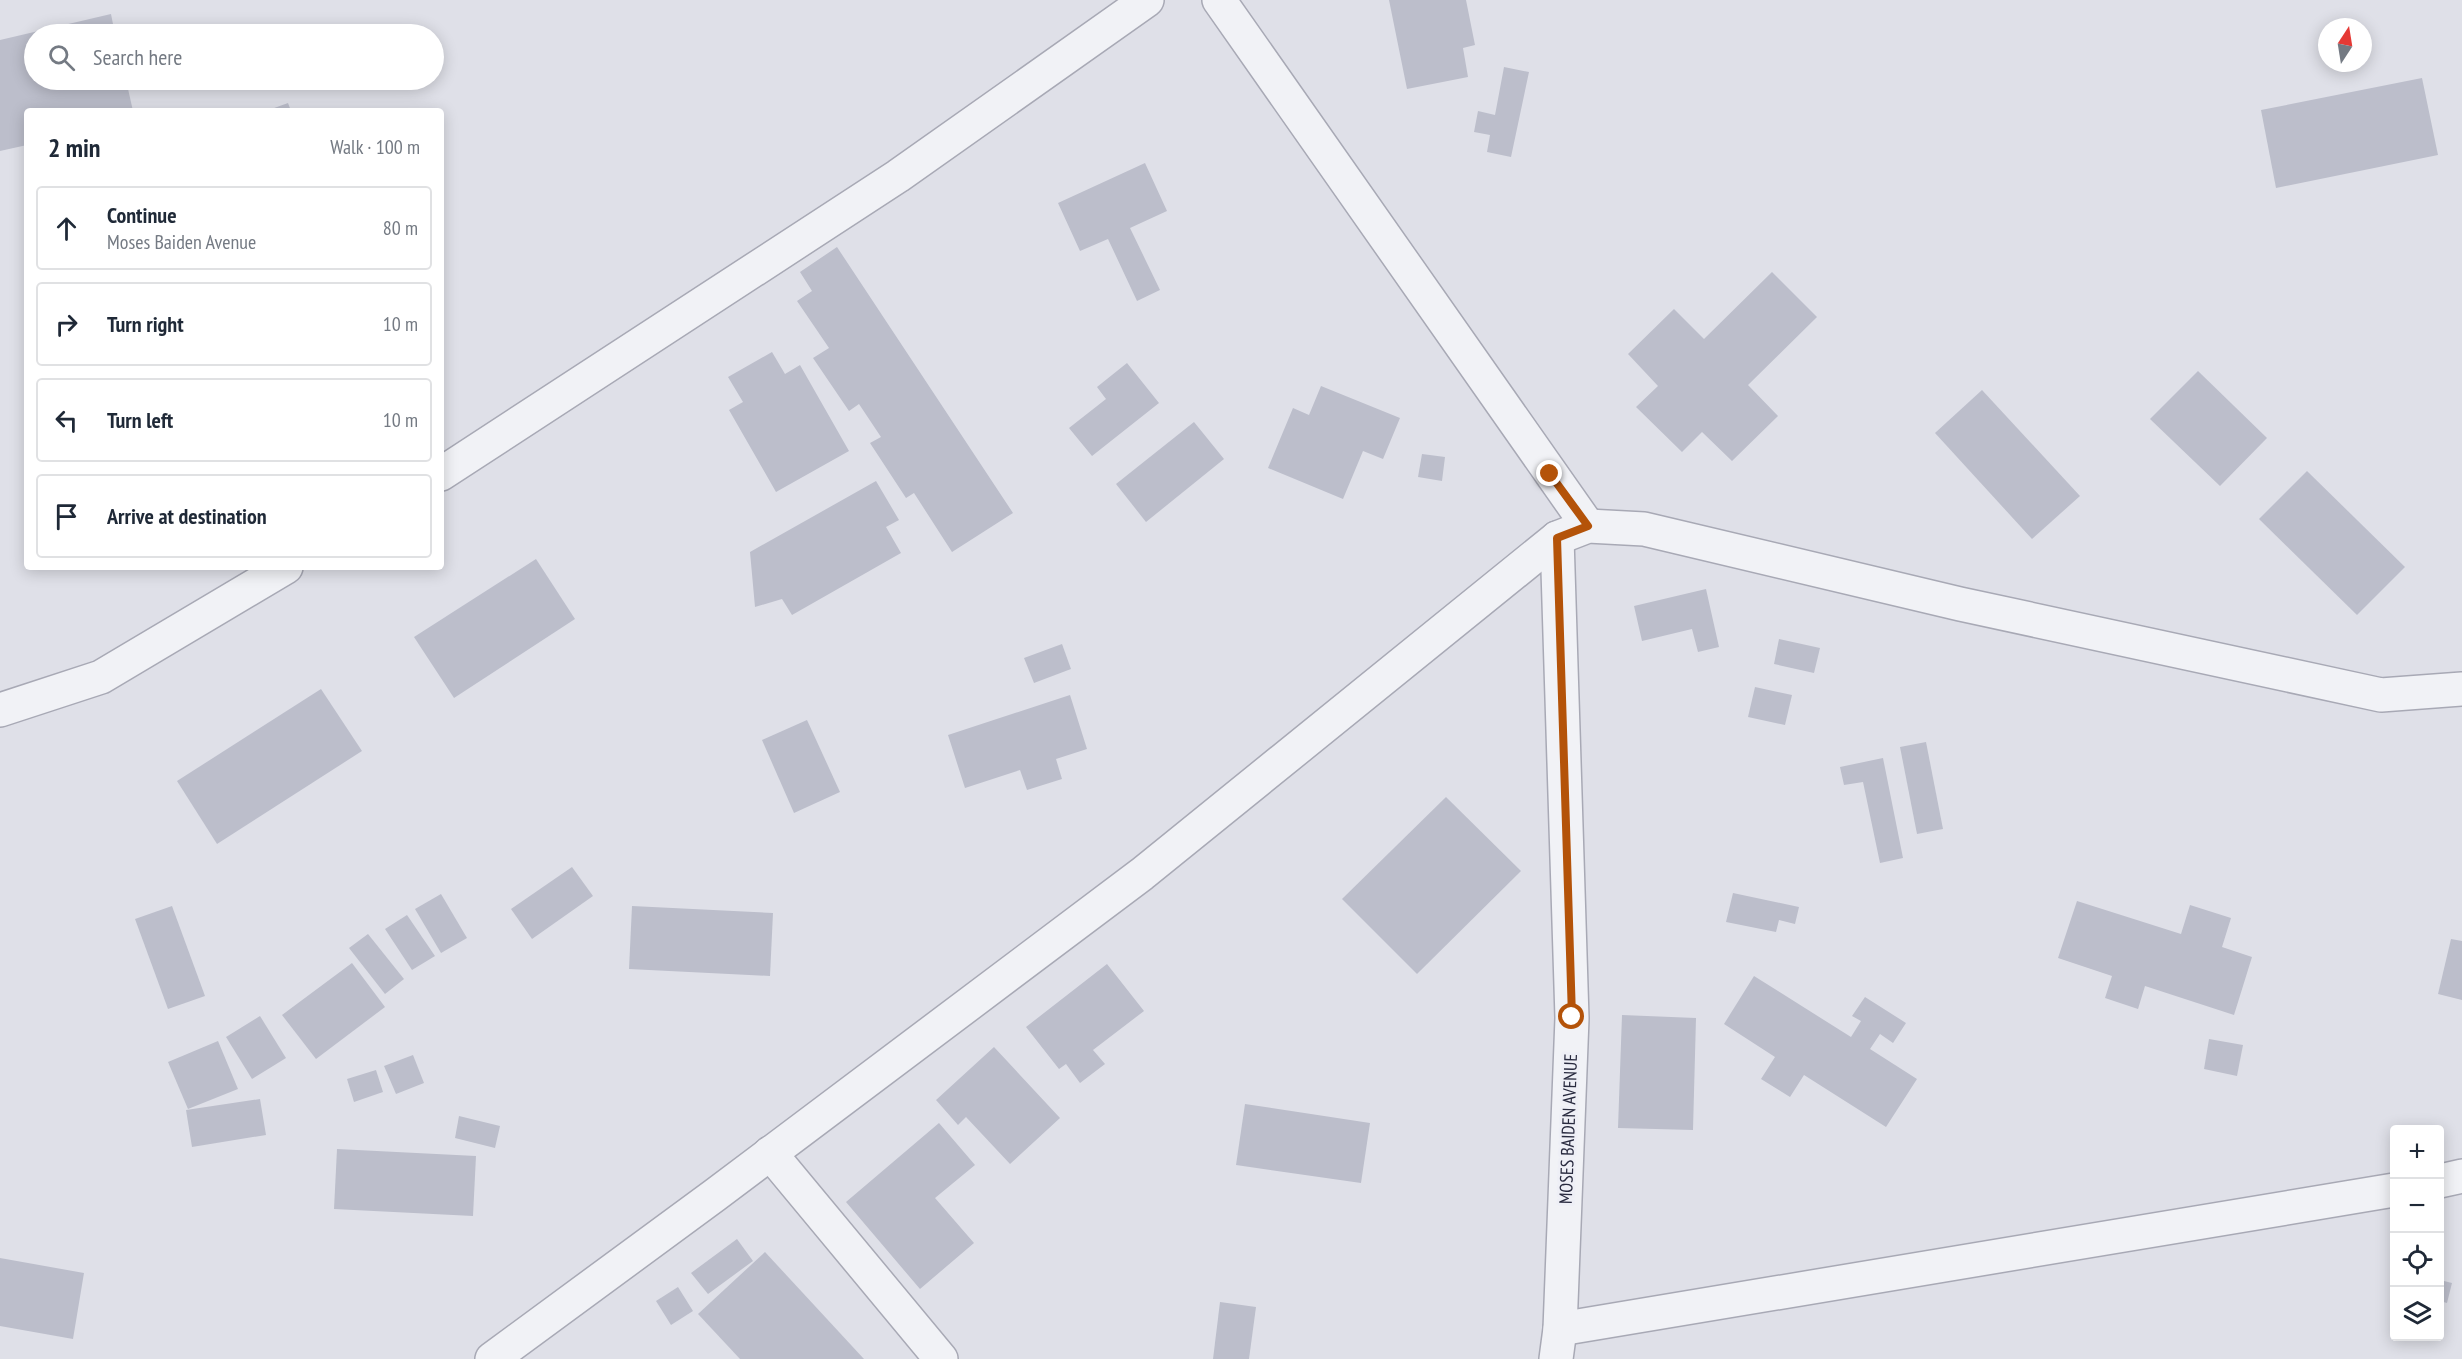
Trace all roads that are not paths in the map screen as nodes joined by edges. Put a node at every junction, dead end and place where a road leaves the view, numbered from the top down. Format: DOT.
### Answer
graph roads {
  1 [pos="1147,0"];
  2 [pos="1219,0"];
  3 [pos="444,472"];
  4 [pos="1588,526"];
  5 [pos="1557,538"];
  6 [pos="281,570"];
  7 [pos="2462,689"];
  8 [pos="0,710"];
  9 [pos="770,1153"];
  10 [pos="2462,1176"];
  11 [pos="2444,1180"];
  12 [pos="2390,1191"];
  13 [pos="1558,1344"];
  14 [pos="492,1359"];
  15 [pos="941,1359"];
  1 -- 3 [label="street"];
  2 -- 4 [label="street"];
  4 -- 5 [label="street"];
  4 -- 7 [label="street"];
  5 -- 9 [label="street"];
  5 -- 13 [label="street, MOSES BAIDEN AVENUE"];
  6 -- 8 [label="street"];
  9 -- 14 [label="street"];
  9 -- 15 [label="street"];
  10 -- 11 [label="street"];
  12 -- 13 [label="street"];
}
